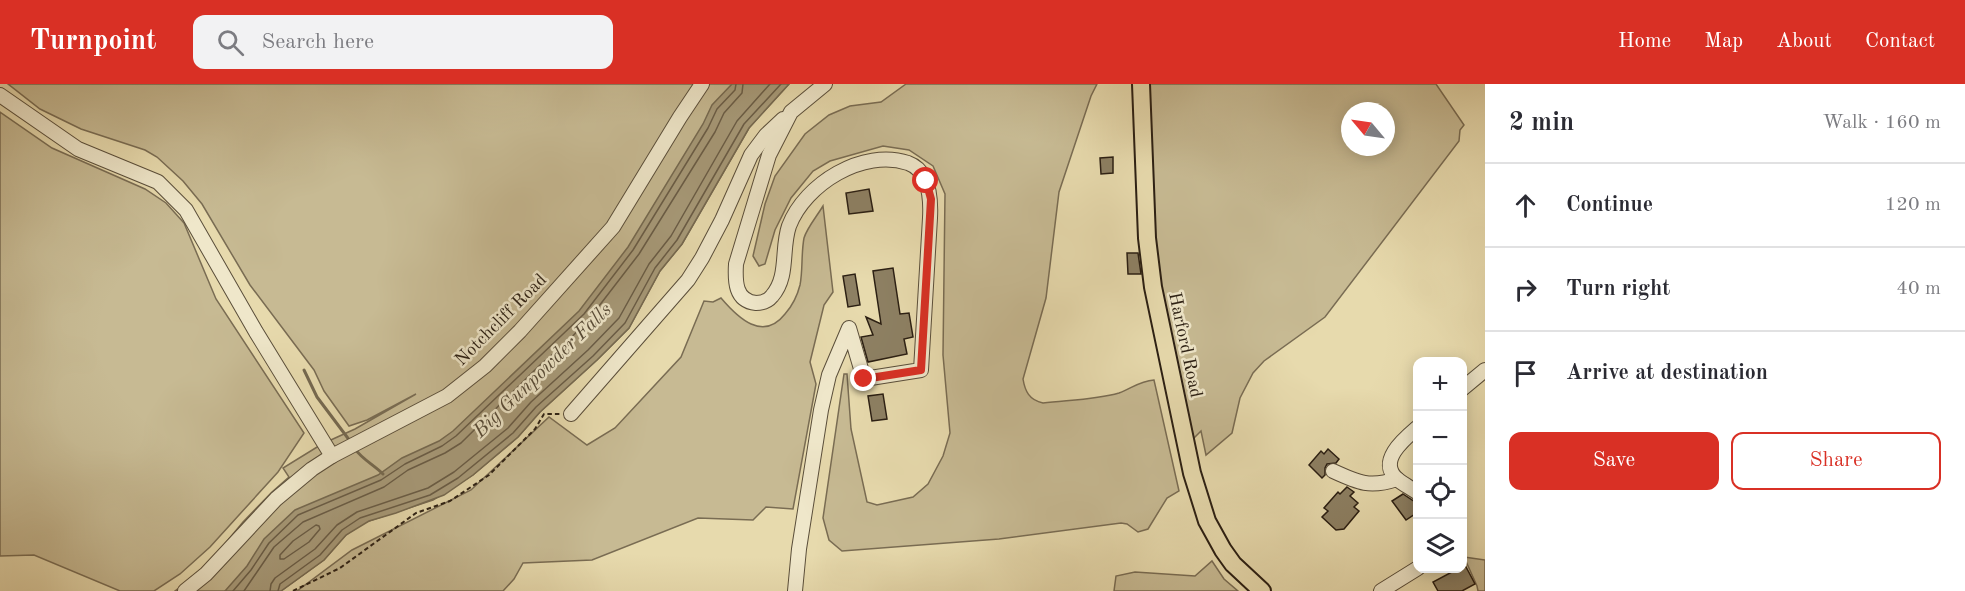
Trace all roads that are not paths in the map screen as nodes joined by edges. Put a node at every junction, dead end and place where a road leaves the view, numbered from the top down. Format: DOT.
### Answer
graph roads {
  1 [pos="702,84"];
  2 [pos="825,84"];
  3 [pos="1142,84"];
  4 [pos="0,95"];
  5 [pos="791,112"];
  6 [pos="1485,370"];
  7 [pos="1467,384"];
  8 [pos="571,414"];
  9 [pos="1413,432"];
  10 [pos="332,456"];
  11 [pos="1333,471"];
  12 [pos="1397,479"];
  13 [pos="1413,490"];
  14 [pos="1413,571"];
  15 [pos="185,591"];
  16 [pos="795,591"];
  17 [pos="1262,591"];
  18 [pos="1381,591"];
  1 -- 10 [label="street, Notchcliff Road"];
  2 -- 5 [label="street"];
  3 -- 17 [label="main road, Harford Road"];
  4 -- 10 [label="street"];
  5 -- 8 [label="street"];
  5 -- 16 [label="street"];
  6 -- 7 [label="street"];
  9 -- 12 [label="street"];
  10 -- 15 [label="street, Notchcliff Road"];
  11 -- 12 [label="street"];
  12 -- 13 [label="street"];
  14 -- 18 [label="street"];
}
